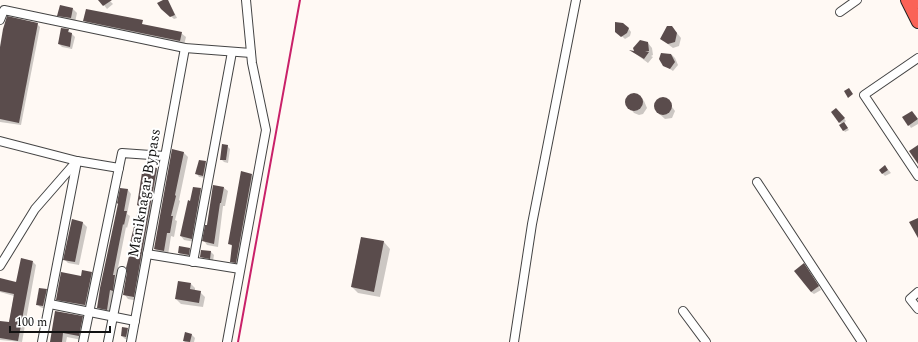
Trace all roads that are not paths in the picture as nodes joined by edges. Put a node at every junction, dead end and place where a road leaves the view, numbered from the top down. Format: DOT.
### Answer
graph roads {
  1 [pos="246,0"];
  2 [pos="576,0"];
  3 [pos="857,0"];
  4 [pos="907,0"];
  5 [pos="2,7"];
  6 [pos="840,12"];
  7 [pos="0,20"];
  8 [pos="918,22"];
  9 [pos="185,48"];
  10 [pos="232,52"];
  11 [pos="251,53"];
  12 [pos="918,58"];
  13 [pos="0,141"];
  14 [pos="165,156"];
  15 [pos="77,161"];
  16 [pos="119,168"];
  17 [pos="918,176"];
  18 [pos="757,182"];
  19 [pos="147,254"];
  20 [pos="193,262"];
  21 [pos="0,266"];
  22 [pos="240,269"];
  23 [pos="122,271"];
  24 [pos="918,292"];
  25 [pos="50,304"];
  26 [pos="918,309"];
  27 [pos="683,311"];
  28 [pos="89,312"];
  29 [pos="113,316"];
  30 [pos="135,321"];
  31 [pos="42,342"];
  32 [pos="83,342"];
  33 [pos="108,342"];
  34 [pos="131,342"];
  35 [pos="227,342"];
  36 [pos="514,342"];
  37 [pos="706,342"];
  38 [pos="862,342"];
  1 -- 11 [label="street"];
  2 -- 36 [label="street"];
  3 -- 6 [label="street"];
  4 -- 8 [label="highway"];
  5 -- 7 [label="street"];
  5 -- 9 [label="street"];
  9 -- 10 [label="street"];
  9 -- 14 [label="street, Maniknagar Bypass"];
  10 -- 11 [label="street"];
  10 -- 20 [label="street"];
  11 -- 22 [label="street"];
  12 -- 17 [label="street"];
  13 -- 15 [label="street"];
  14 -- 16 [label="street"];
  14 -- 19 [label="street, Maniknagar Bypass"];
  15 -- 16 [label="street"];
  15 -- 21 [label="street"];
  15 -- 25 [label="street"];
  16 -- 28 [label="street"];
  18 -- 38 [label="street"];
  19 -- 20 [label="street"];
  19 -- 30 [label="street, Maniknagar Bypass"];
  20 -- 22 [label="street"];
  22 -- 35 [label="street"];
  23 -- 29 [label="street"];
  24 -- 26 [label="street"];
  25 -- 28 [label="street"];
  25 -- 31 [label="street"];
  27 -- 37 [label="street"];
  28 -- 29 [label="street"];
  28 -- 32 [label="street"];
  29 -- 30 [label="street"];
  29 -- 33 [label="street"];
  30 -- 34 [label="street, Maniknagar Bypass"];
}
